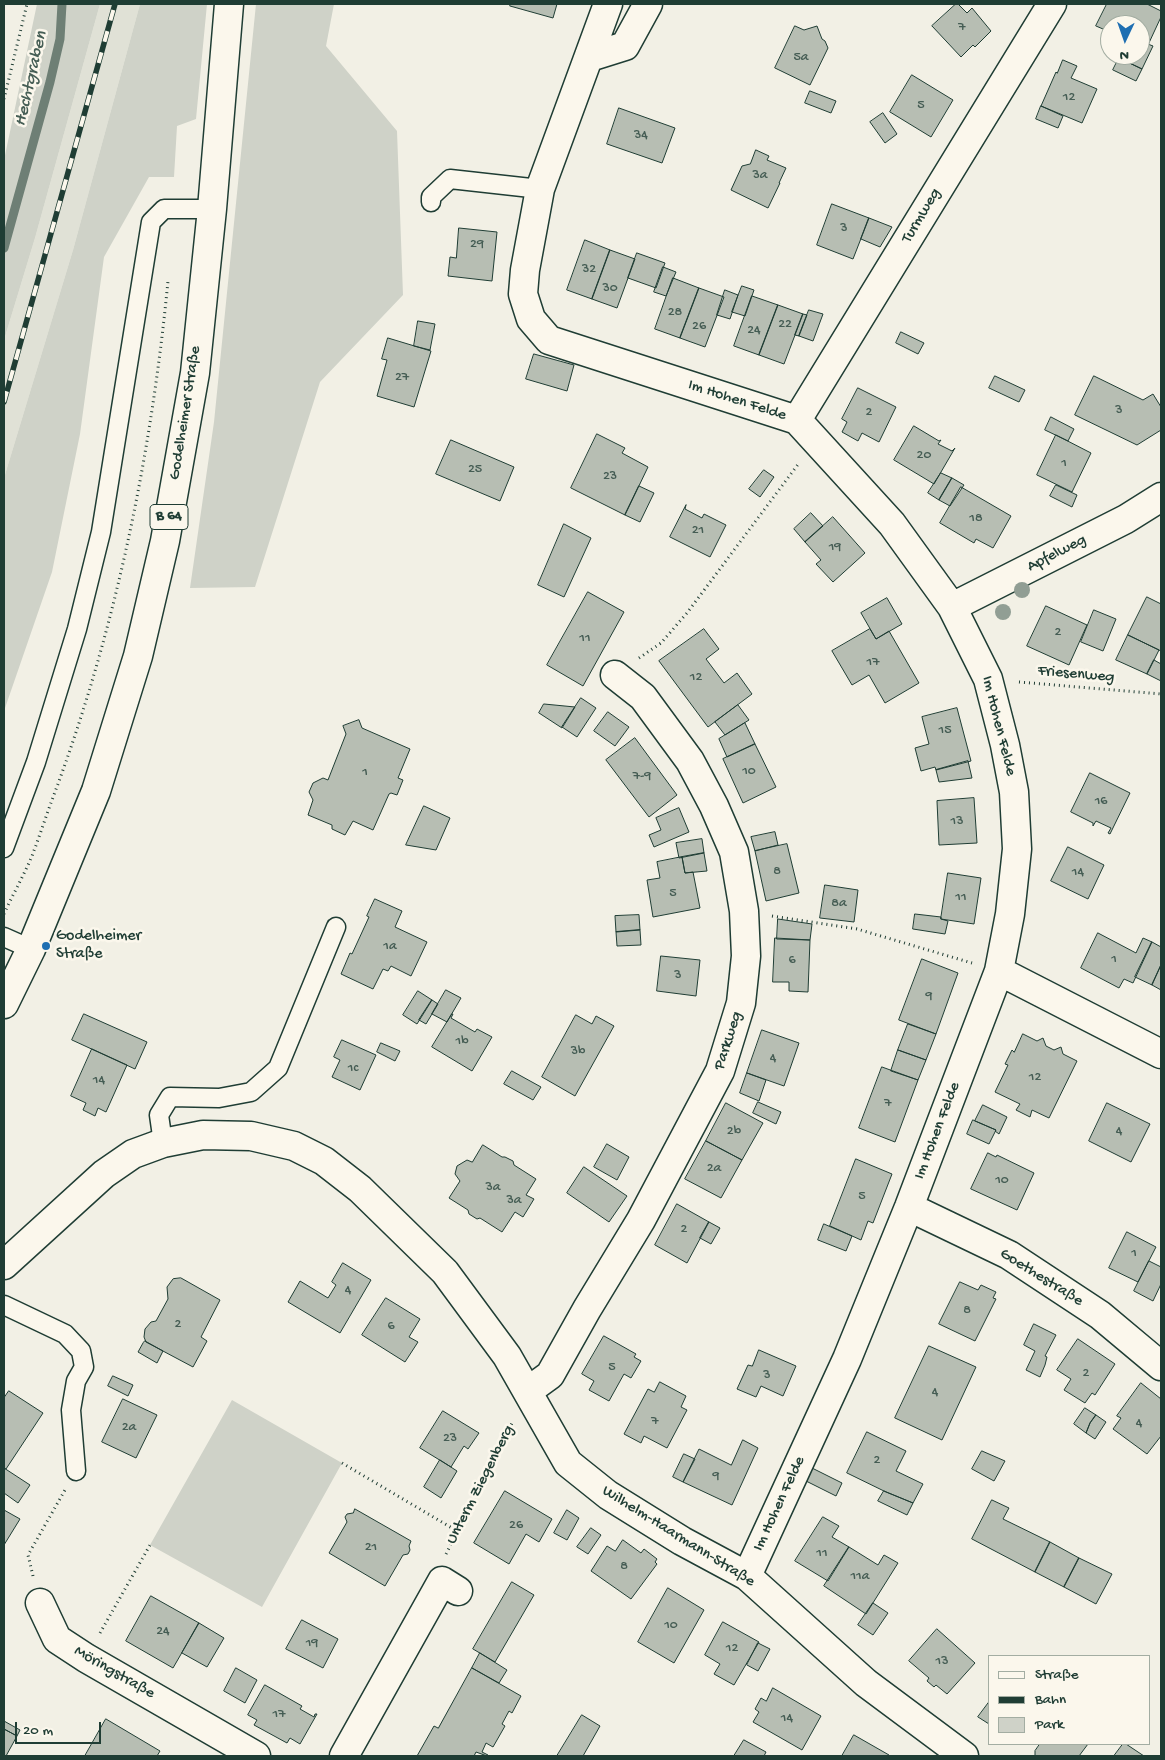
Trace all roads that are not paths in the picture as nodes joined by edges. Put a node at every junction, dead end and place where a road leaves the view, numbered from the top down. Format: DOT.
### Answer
graph roads {
  1 [pos="229,4"];
  2 [pos="608,4"];
  3 [pos="648,4"];
  4 [pos="1045,7"];
  5 [pos="590,57"];
  6 [pos="540,188"];
  7 [pos="431,202"];
  8 [pos="212,209"];
  9 [pos="798,420"];
  10 [pos="1161,497"];
  11 [pos="952,608"];
  12 [pos="615,675"];
  13 [pos="4,848"];
  14 [pos="336,927"];
  15 [pos="4,936"];
  16 [pos="31,949"];
  17 [pos="999,971"];
  18 [pos="4,1004"];
  19 [pos="1161,1054"];
  20 [pos="163,1143"];
  21 [pos="909,1206"];
  22 [pos="4,1265"];
  23 [pos="4,1305"];
  24 [pos="1161,1366"];
  25 [pos="528,1392"];
  26 [pos="76,1470"];
  27 [pos="747,1576"];
  28 [pos="450,1586"];
  29 [pos="40,1604"];
  30 [pos="256,1756"];
  31 [pos="344,1756"];
  32 [pos="964,1756"];
  1 -- 8 [label="street, Godelheimer Straße / B 64"];
  2 -- 5 [label="street, Im Hohen Felde"];
  3 -- 5 [label="street"];
  4 -- 9 [label="street, Turmweg"];
  5 -- 6 [label="street, Im Hohen Felde"];
  6 -- 7 [label="lane"];
  6 -- 9 [label="street, Im Hohen Felde"];
  8 -- 13 [label="lane"];
  8 -- 16 [label="street, Godelheimer Straße / B 64"];
  9 -- 11 [label="street, Im Hohen Felde"];
  10 -- 11 [label="street, Apfelweg"];
  11 -- 17 [label="street, Im Hohen Felde"];
  12 -- 25 [label="street, Parkweg"];
  14 -- 20 [label="lane"];
  15 -- 16 [label="lane"];
  16 -- 18 [label="street, Godelheimer Straße / B 64"];
  17 -- 19 [label="street"];
  17 -- 21 [label="street, Im Hohen Felde"];
  20 -- 22 [label="street, Wilhelm-Haarmann-Straße"];
  20 -- 25 [label="street, Wilhelm-Haarmann-Straße"];
  21 -- 24 [label="street, Goethestraße"];
  21 -- 27 [label="street, Im Hohen Felde"];
  23 -- 26 [label="lane"];
  25 -- 27 [label="street, Wilhelm-Haarmann-Straße"];
  27 -- 32 [label="street, Wilhelm-Haarmann-Straße"];
  28 -- 31 [label="street"];
  29 -- 30 [label="street, Möringstraße"];
}
